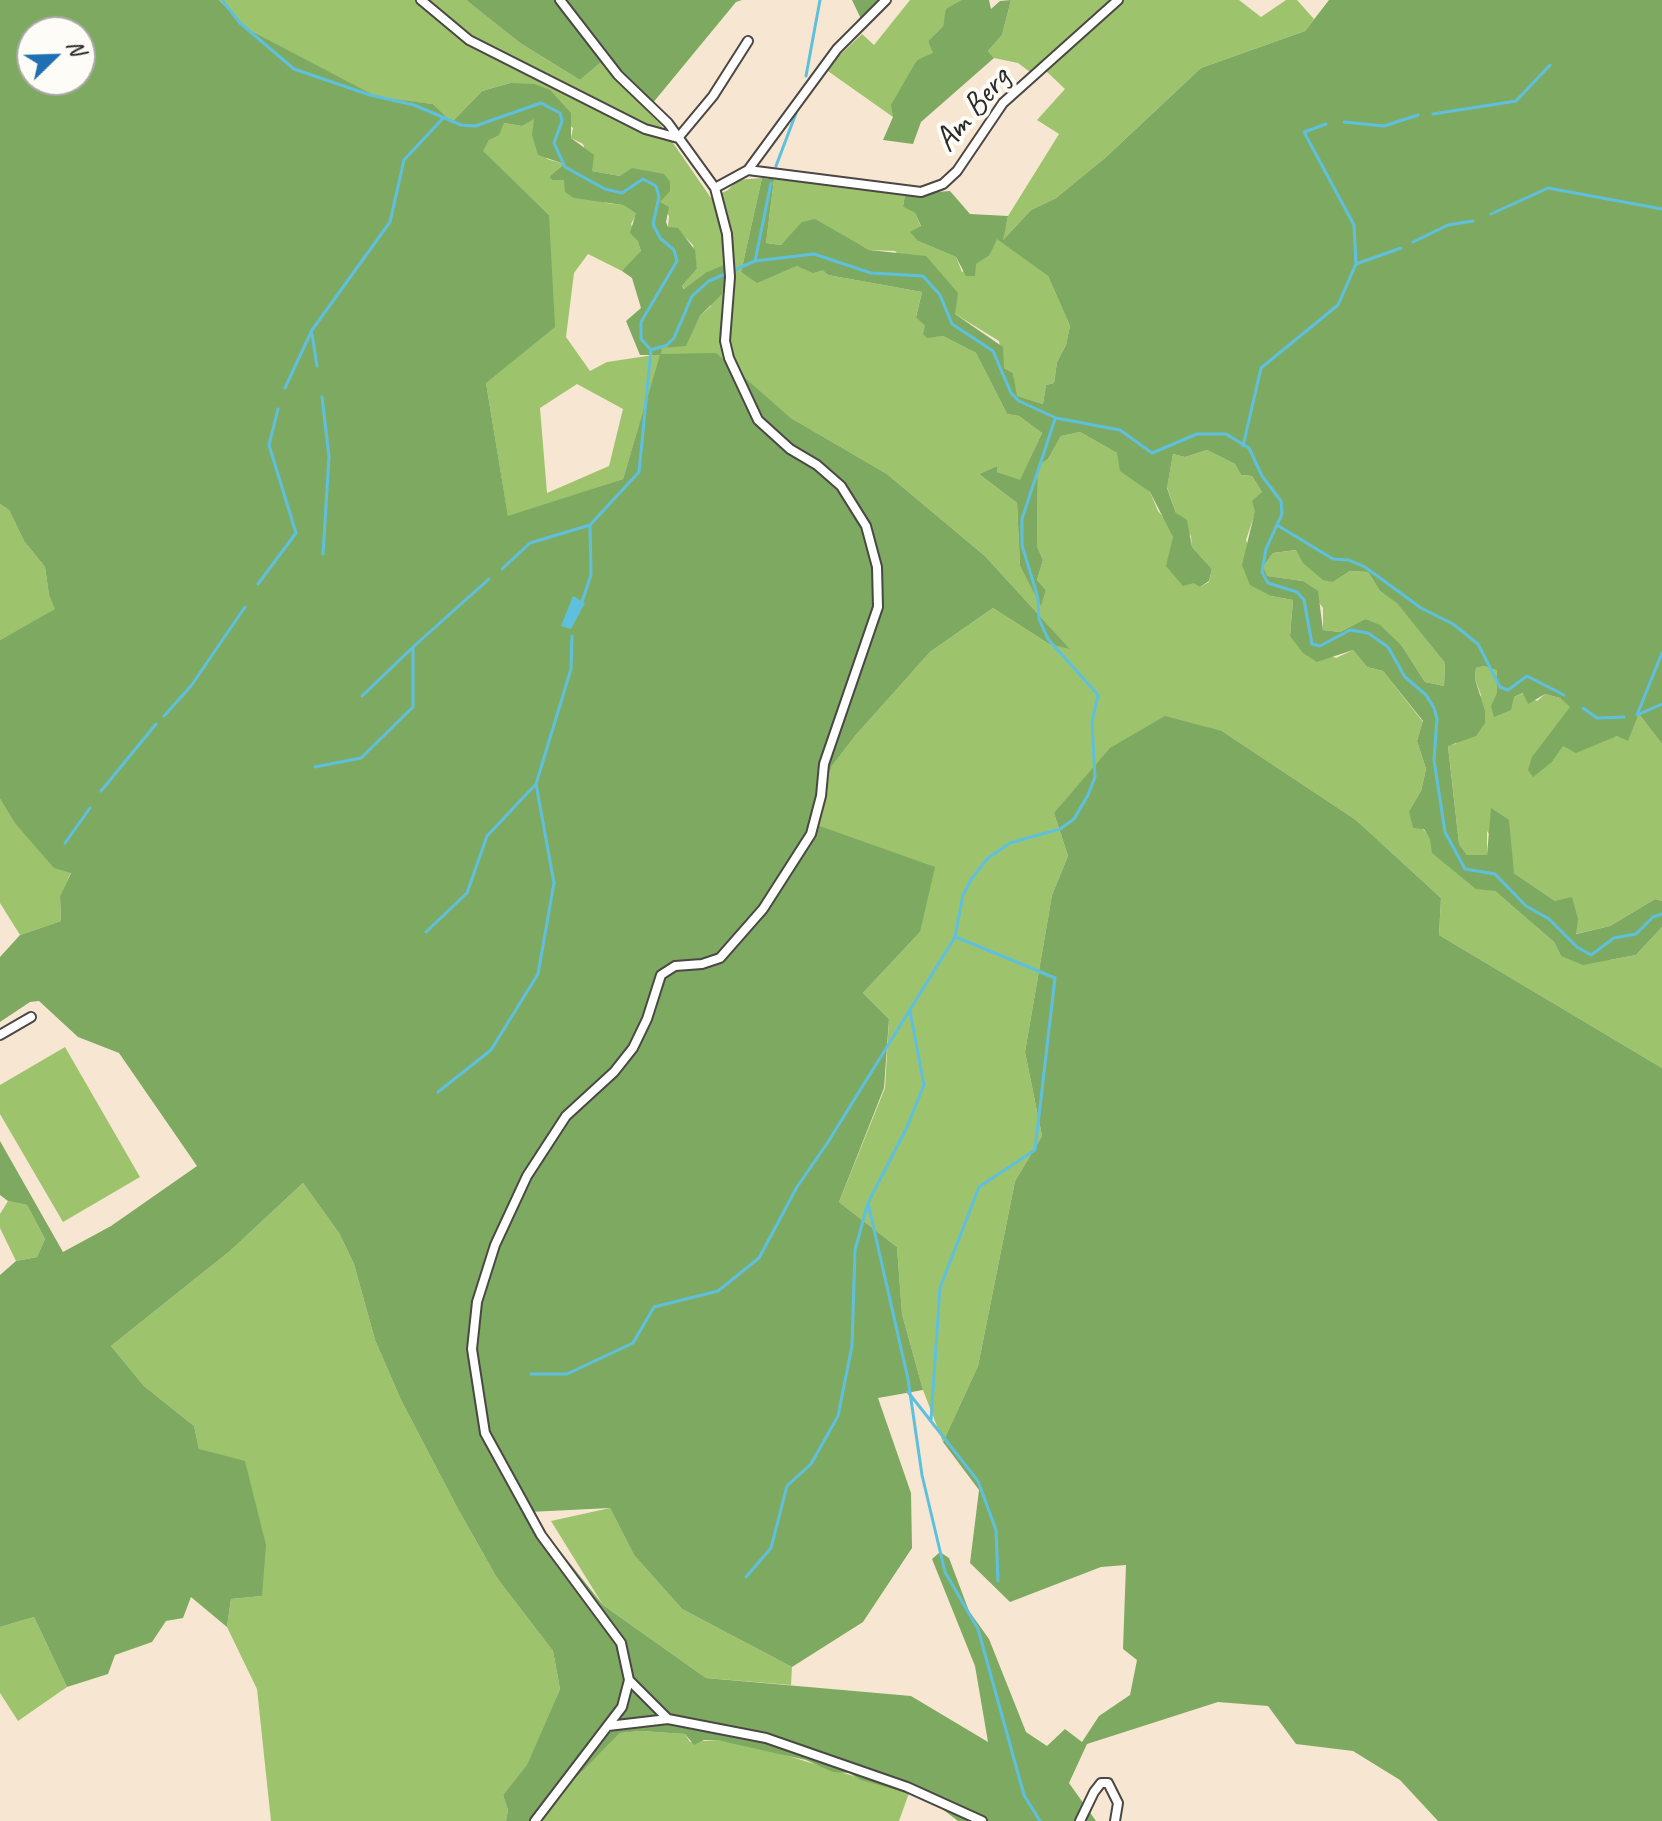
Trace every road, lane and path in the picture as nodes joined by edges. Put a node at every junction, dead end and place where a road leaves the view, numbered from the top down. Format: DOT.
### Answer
graph roads {
  1 [pos="421,0"];
  2 [pos="560,0"];
  3 [pos="886,0"];
  4 [pos="1118,0"];
  5 [pos="748,41"];
  6 [pos="678,138"];
  7 [pos="748,170"];
  8 [pos="715,188"];
  9 [pos="31,1017"];
  10 [pos="0,1035"];
  11 [pos="629,1680"];
  12 [pos="668,1719"];
  13 [pos="608,1726"];
  14 [pos="535,1821"];
  15 [pos="982,1821"];
  16 [pos="1080,1821"];
  17 [pos="1115,1821"];
  1 -- 6 [label="street"];
  2 -- 6 [label="street"];
  3 -- 7 [label="street"];
  4 -- 7 [label="street, Am Berg"];
  5 -- 6 [label="street"];
  6 -- 8 [label="street"];
  7 -- 8 [label="street"];
  8 -- 11 [label="street"];
  9 -- 10 [label="street"];
  11 -- 12 [label="street"];
  11 -- 13 [label="street"];
  12 -- 13 [label="street"];
  12 -- 15 [label="street"];
  13 -- 14 [label="street"];
  16 -- 17 [label="street"];
}
